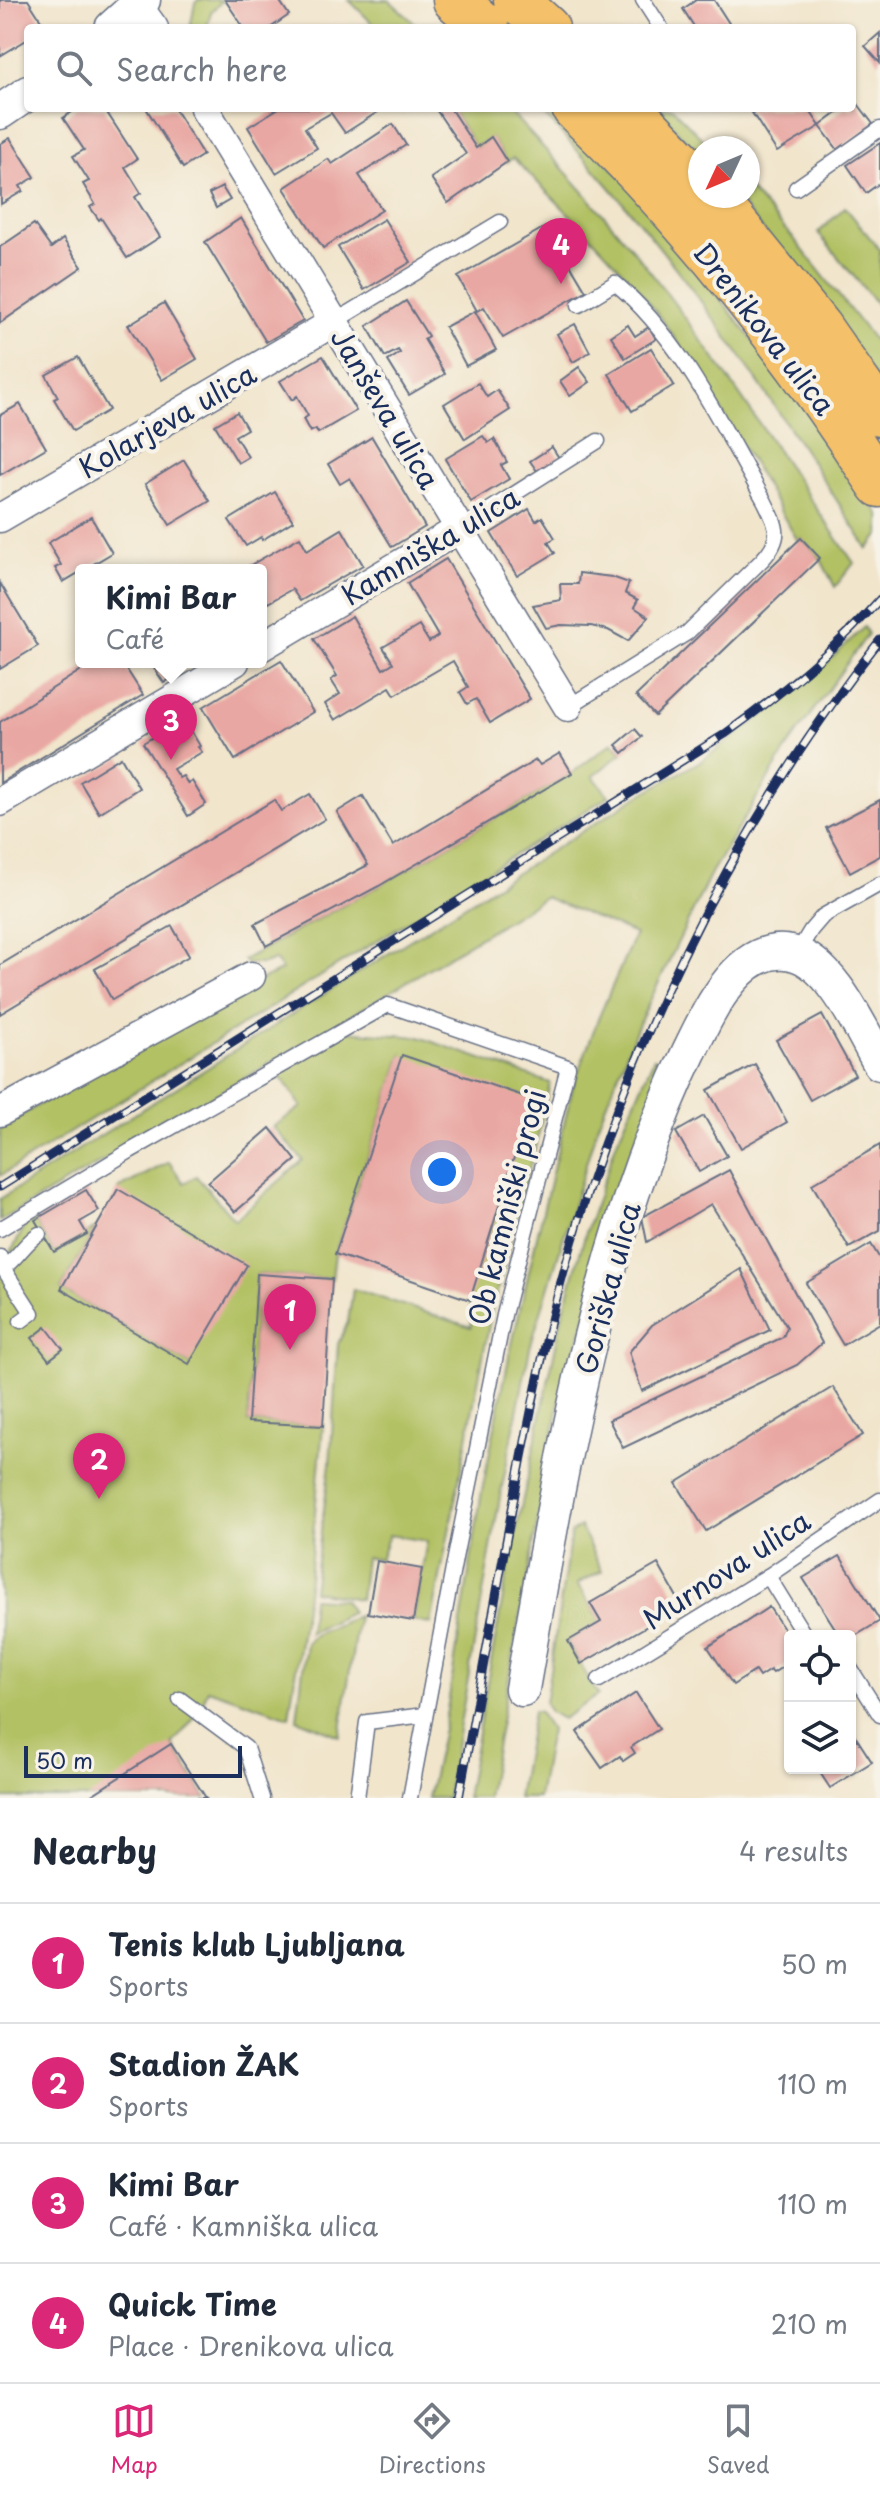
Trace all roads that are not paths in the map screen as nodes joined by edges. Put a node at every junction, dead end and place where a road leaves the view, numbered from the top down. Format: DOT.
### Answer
graph roads {
  1 [pos="455,0"];
  2 [pos="516,0"];
  3 [pos="643,0"];
  4 [pos="144,7"];
  5 [pos="118,24"];
  6 [pos="482,24"];
  7 [pos="543,24"];
  8 [pos="658,24"];
  9 [pos="24,96"];
  10 [pos="0,112"];
  11 [pos="206,112"];
  12 [pos="578,112"];
  13 [pos="633,112"];
  14 [pos="880,129"];
  15 [pos="688,169"];
  16 [pos="796,188"];
  17 [pos="723,208"];
  18 [pos="500,222"];
  19 [pos="579,305"];
  20 [pos="334,322"];
  21 [pos="880,414"];
  22 [pos="598,441"];
  23 [pos="880,485"];
  24 [pos="0,518"];
  25 [pos="459,529"];
  26 [pos="267,643"];
  27 [pos="225,668"];
  28 [pos="568,707"];
  29 [pos="0,802"];
  30 [pos="880,884"];
  31 [pos="797,954"];
  32 [pos="251,976"];
  33 [pos="880,1063"];
  34 [pos="0,1112"];
  35 [pos="0,1229"];
  36 [pos="39,1234"];
  37 [pos="2,1262"];
  38 [pos="21,1321"];
  39 [pos="880,1500"];
  40 [pos="768,1576"];
  41 [pos="801,1630"];
  42 [pos="856,1677"];
  43 [pos="599,1680"];
  44 [pos="522,1689"];
  45 [pos="180,1699"];
  46 [pos="425,1715"];
  47 [pos="880,1715"];
  48 [pos="262,1798"];
  49 [pos="357,1798"];
  50 [pos="410,1798"];
  1 -- 6 [label="main road"];
  2 -- 7 [label="main road"];
  3 -- 8 [label="lane"];
  4 -- 5 [label="street"];
  9 -- 10 [label="street"];
  11 -- 20 [label="street, Janševa ulica"];
  12 -- 23 [label="main road, Drenikova ulica"];
  13 -- 15 [label="main road"];
  14 -- 16 [label="lane"];
  17 -- 21 [label="main road, Drenikova ulica"];
  18 -- 20 [label="lane"];
  19 -- 28 [label="lane"];
  20 -- 24 [label="street, Kolarjeva ulica"];
  20 -- 25 [label="street, Janševa ulica"];
  22 -- 25 [label="lane, Kamniška ulica"];
  25 -- 26 [label="street, Kamniška ulica"];
  25 -- 28 [label="street, Janševa ulica"];
  27 -- 29 [label="street"];
  30 -- 31 [label="lane"];
  31 -- 33 [label="street"];
  31 -- 44 [label="street, Goriška ulica"];
  32 -- 34 [label="street"];
  35 -- 46 [label="lane, Ob kamniški progi"];
  36 -- 37 [label="lane"];
  37 -- 38 [label="lane"];
  39 -- 40 [label="lane, Murnova ulica"];
  40 -- 41 [label="lane"];
  40 -- 43 [label="lane, Murnova ulica"];
  42 -- 47 [label="lane"];
  45 -- 48 [label="lane"];
  46 -- 49 [label="lane"];
  46 -- 50 [label="lane, Ob kamniški progi"];
}
